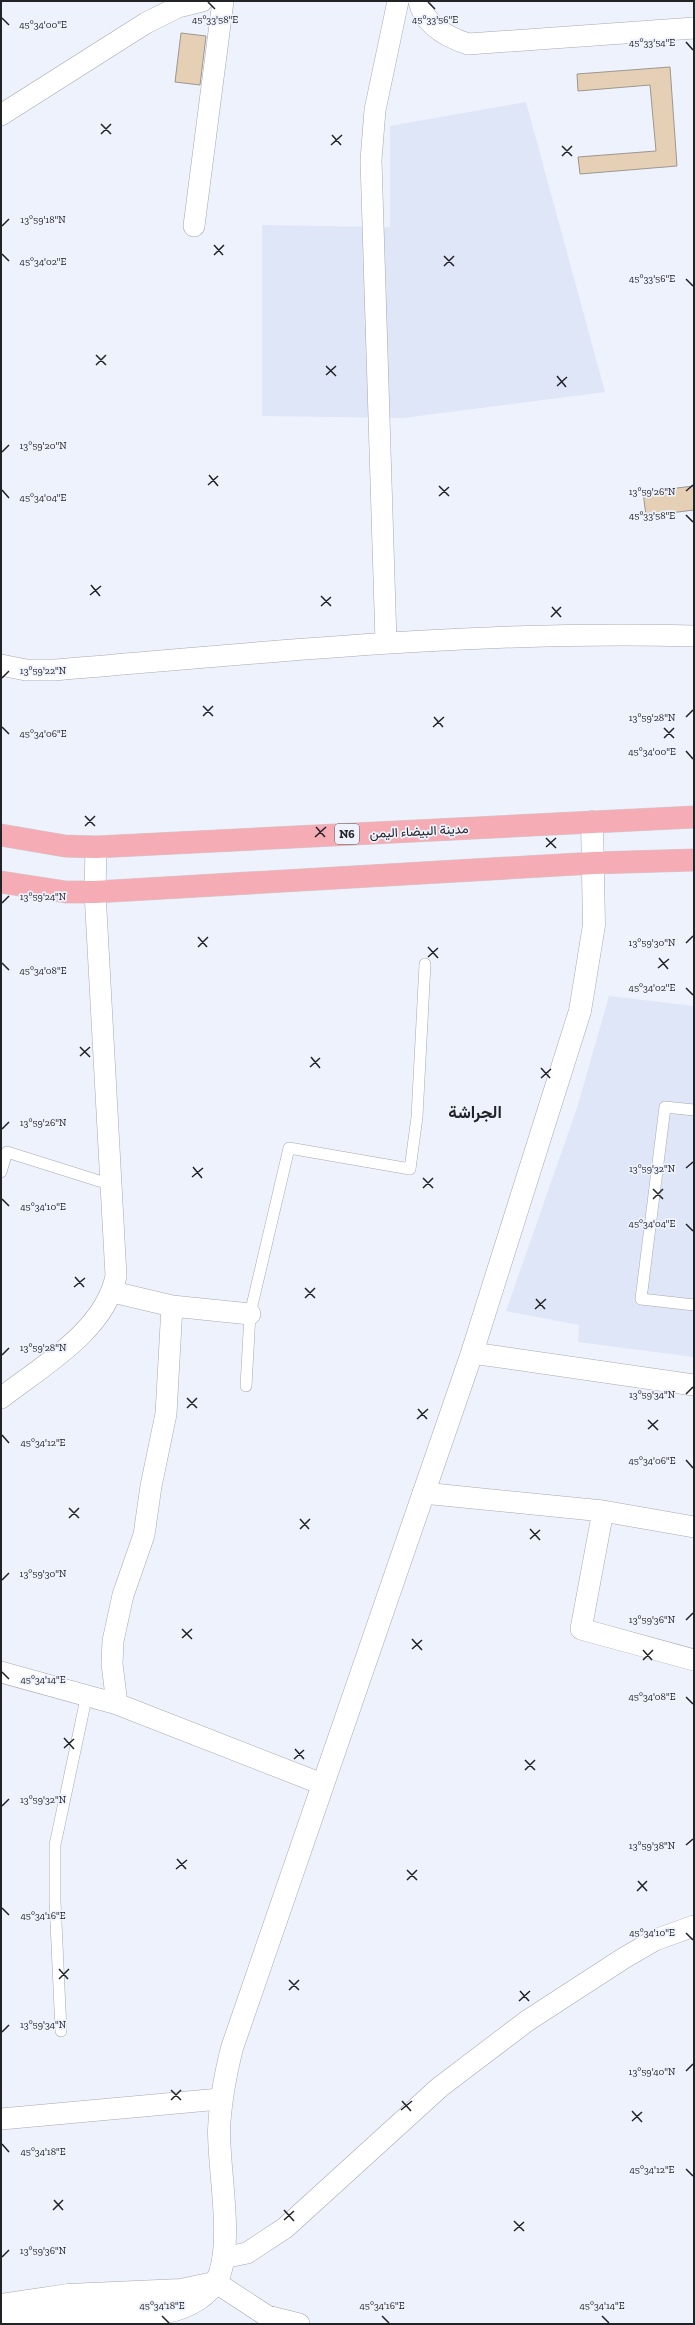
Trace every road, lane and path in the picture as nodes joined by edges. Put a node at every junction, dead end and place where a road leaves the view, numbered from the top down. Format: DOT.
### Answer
graph roads {
  1 [pos="202,1"];
  2 [pos="223,1"];
  3 [pos="398,1"];
  4 [pos="419,1"];
  5 [pos="694,28"];
  6 [pos="1,115"];
  7 [pos="194,226"];
  8 [pos="694,636"];
  9 [pos="386,642"];
  10 [pos="1,665"];
  11 [pos="694,817"];
  12 [pos="592,822"];
  13 [pos="1,835"];
  14 [pos="96,847"];
  15 [pos="694,860"];
  16 [pos="594,863"];
  17 [pos="1,882"];
  18 [pos="95,892"];
  19 [pos="425,964"];
  20 [pos="694,1110"];
  21 [pos="1,1172"];
  22 [pos="112,1185"];
  23 [pos="113,1292"];
  24 [pos="694,1305"];
  25 [pos="172,1306"];
  26 [pos="250,1314"];
  27 [pos="472,1353"];
  28 [pos="694,1385"];
  29 [pos="246,1386"];
  30 [pos="1,1398"];
  31 [pos="423,1493"];
  32 [pos="602,1511"];
  33 [pos="694,1527"];
  34 [pos="694,1660"];
  35 [pos="1,1672"];
  36 [pos="87,1694"];
  37 [pos="118,1704"];
  38 [pos="322,1784"];
  39 [pos="694,1926"];
  40 [pos="61,2031"];
  41 [pos="220,2099"];
  42 [pos="1,2119"];
  43 [pos="223,2258"];
  44 [pos="215,2282"];
  45 [pos="1,2305"];
  46 [pos="73,2320"];
  47 [pos="267,2320"];
  48 [pos="3,2324"];
  49 [pos="299,2324"];
  1 -- 6 [label="street"];
  2 -- 7 [label="street"];
  3 -- 9 [label="street"];
  4 -- 5 [label="street"];
  8 -- 9 [label="street"];
  9 -- 10 [label="street"];
  11 -- 12 [label="main road, مدينة البيضاء اليمن / N6"];
  12 -- 14 [label="main road, مدينة البيضاء اليمن / N6"];
  12 -- 16 [label="street"];
  13 -- 14 [label="main road, مدينة البيضاء اليمن / N6"];
  14 -- 18 [label="street"];
  15 -- 16 [label="main road"];
  16 -- 18 [label="main road"];
  16 -- 27 [label="street"];
  17 -- 18 [label="main road"];
  18 -- 22 [label="street"];
  19 -- 26 [label="lane"];
  20 -- 24 [label="lane"];
  21 -- 22 [label="lane"];
  22 -- 23 [label="street"];
  23 -- 25 [label="street"];
  23 -- 30 [label="street"];
  25 -- 26 [label="street"];
  25 -- 37 [label="street"];
  26 -- 29 [label="lane"];
  27 -- 28 [label="street"];
  27 -- 31 [label="street"];
  31 -- 32 [label="street"];
  31 -- 38 [label="street"];
  32 -- 33 [label="street"];
  32 -- 34 [label="street"];
  35 -- 36 [label="street"];
  36 -- 37 [label="street"];
  36 -- 40 [label="lane"];
  37 -- 38 [label="street"];
  38 -- 41 [label="street"];
  39 -- 43 [label="street"];
  41 -- 42 [label="street"];
  41 -- 43 [label="street"];
  43 -- 44 [label="street"];
  44 -- 45 [label="street"];
  44 -- 46 [label="street"];
  44 -- 47 [label="street"];
  46 -- 48 [label="street"];
  47 -- 49 [label="street"];
}
